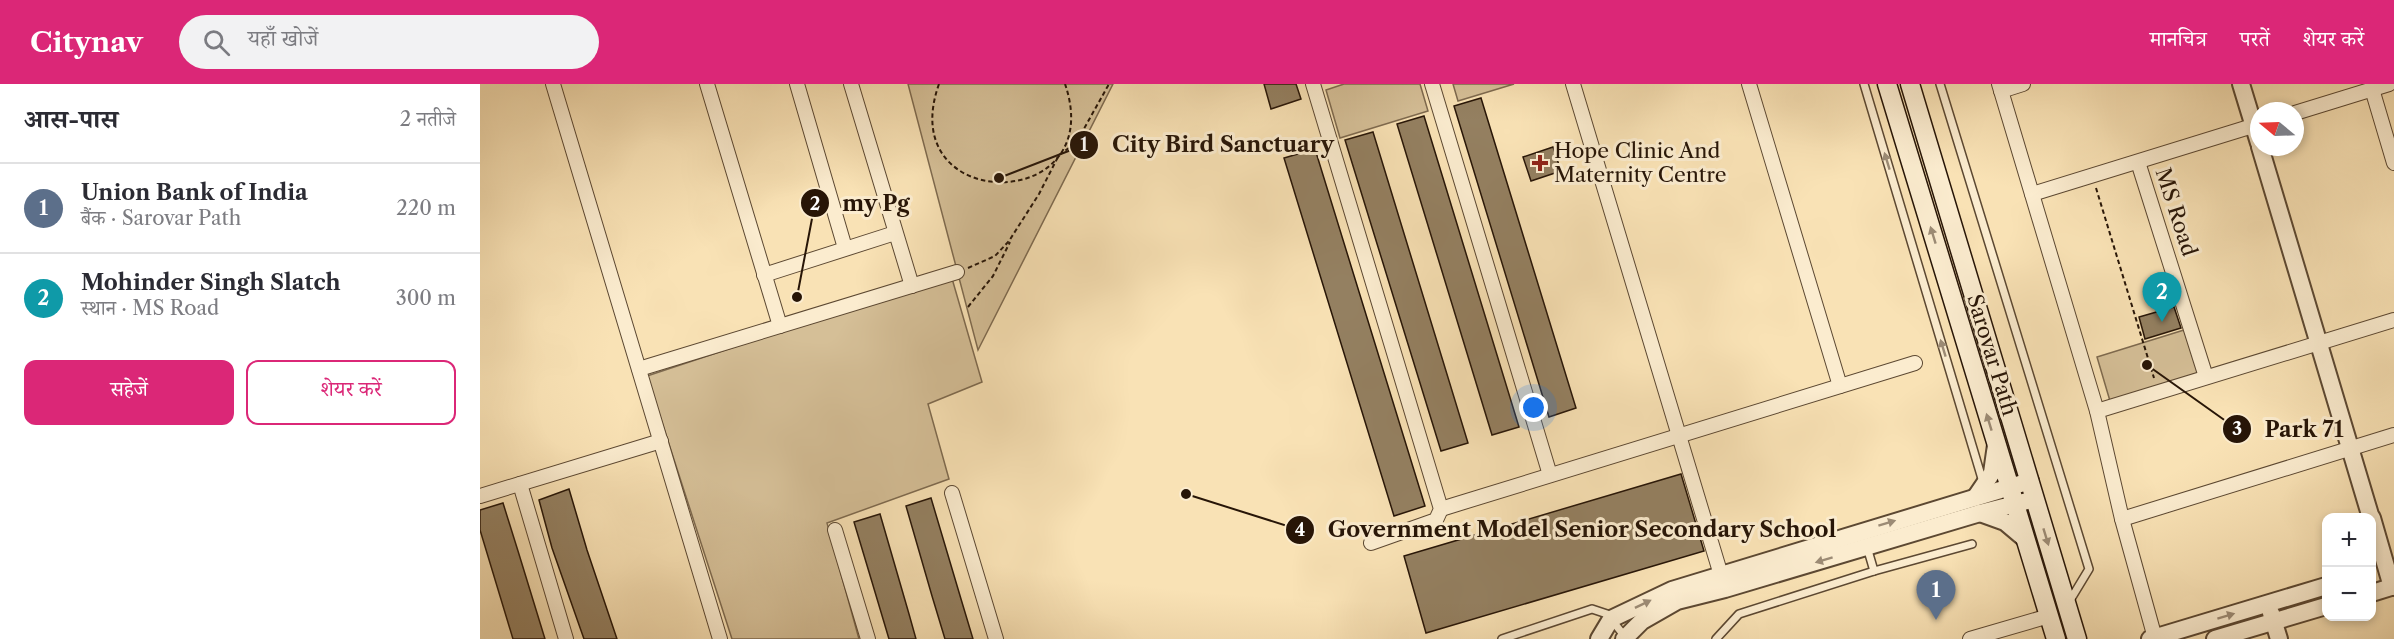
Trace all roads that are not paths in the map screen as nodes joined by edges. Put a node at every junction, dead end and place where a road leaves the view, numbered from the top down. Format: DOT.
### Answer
graph roads {
  1 [pos="553,84"];
  2 [pos="707,84"];
  3 [pos="797,84"];
  4 [pos="851,84"];
  5 [pos="1313,84"];
  6 [pos="1432,84"];
  7 [pos="1573,84"];
  8 [pos="1749,84"];
  9 [pos="1864,84"];
  10 [pos="1887,84"];
  11 [pos="1910,84"];
  12 [pos="1940,84"];
  13 [pos="2023,84"];
  14 [pos="2241,84"];
  15 [pos="2389,84"];
  16 [pos="2000,87"];
  17 [pos="2372,89"];
  18 [pos="2250,109"];
  19 [pos="2304,110"];
  20 [pos="2250,127"];
  21 [pos="2263,156"];
  22 [pos="2138,162"];
  23 [pos="2394,163"];
  24 [pos="2032,194"];
  25 [pos="895,233"];
  26 [pos="845,248"];
  27 [pos="957,272"];
  28 [pos="764,274"];
  29 [pos="912,286"];
  30 [pos="2394,320"];
  31 [pos="780,326"];
  32 [pos="2319,343"];
  33 [pos="1915,363"];
  34 [pos="639,369"];
  35 [pos="2206,377"];
  36 [pos="1840,386"];
  37 [pos="2097,411"];
  38 [pos="1679,435"];
  39 [pos="2394,435"];
  40 [pos="661,441"];
  41 [pos="1996,446"];
  42 [pos="2351,449"];
  43 [pos="1550,476"];
  44 [pos="2030,481"];
  45 [pos="520,484"];
  46 [pos="1977,492"];
  47 [pos="952,493"];
  48 [pos="2012,494"];
  49 [pos="480,496"];
  50 [pos="2035,499"];
  51 [pos="1441,509"];
  52 [pos="1978,513"];
  53 [pos="2370,513"];
  54 [pos="2122,519"];
  55 [pos="835,530"];
  56 [pos="1864,530"];
  57 [pos="2024,538"];
  58 [pos="2376,538"];
  59 [pos="1371,543"];
  60 [pos="1972,544"];
  61 [pos="1867,547"];
  62 [pos="2384,569"];
  63 [pos="1874,571"];
  64 [pos="1723,581"];
  65 [pos="2322,587"];
  66 [pos="2393,587"];
  67 [pos="2376,592"];
  68 [pos="2268,604"];
  69 [pos="2067,605"];
  70 [pos="2322,607"];
  71 [pos="2049,616"];
  72 [pos="1611,619"];
  73 [pos="2274,622"];
  74 [pos="1625,638"];
  75 [pos="2152,638"];
  76 [pos="566,639"];
  77 [pos="720,639"];
  78 [pos="867,639"];
  79 [pos="996,639"];
  80 [pos="1502,639"];
  81 [pos="1599,639"];
  82 [pos="1716,639"];
  83 [pos="1970,639"];
  84 [pos="2056,639"];
  85 [pos="2077,639"];
  86 [pos="2215,639"];
  87 [pos="2280,639"];
  1 -- 34 [label="street"];
  2 -- 28 [label="street"];
  3 -- 26 [label="street"];
  4 -- 25 [label="street"];
  5 -- 51 [label="street"];
  6 -- 43 [label="street"];
  7 -- 38 [label="street"];
  8 -- 36 [label="street"];
  46 -- 9 [label="lane, one-way"];
  41 -- 10 [label="main road, Sarovar Path, one-way"];
  11 -- 44 [label="main road, Sarovar Path"];
  12 -- 69 [label="lane"];
  13 -- 16 [label="street"];
  14 -- 18 [label="street"];
  15 -- 17 [label="street"];
  16 -- 24 [label="street"];
  17 -- 19 [label="street"];
  17 -- 23 [label="street"];
  20 -- 22 [label="street"];
  21 -- 32 [label="street"];
  22 -- 24 [label="street"];
  22 -- 35 [label="street, MS Road"];
  24 -- 37 [label="street"];
  25 -- 26 [label="street"];
  25 -- 29 [label="street"];
  26 -- 28 [label="street"];
  27 -- 29 [label="street"];
  28 -- 31 [label="street"];
  29 -- 31 [label="street"];
  30 -- 32 [label="street"];
  31 -- 34 [label="street"];
  32 -- 35 [label="street"];
  32 -- 42 [label="street"];
  33 -- 36 [label="street"];
  34 -- 40 [label="street"];
  35 -- 37 [label="street"];
  36 -- 38 [label="street"];
  37 -- 54 [label="street"];
  38 -- 43 [label="street"];
  38 -- 64 [label="street"];
  39 -- 42 [label="street"];
  40 -- 45 [label="street"];
  40 -- 77 [label="street"];
  41 -- 46 [label="street"];
  41 -- 48 [label="main road, Sarovar Path"];
  42 -- 53 [label="street"];
  42 -- 54 [label="street"];
  43 -- 51 [label="street"];
  44 -- 48 [label="street"];
  44 -- 50 [label="main road, Sarovar Path"];
  45 -- 49 [label="street"];
  45 -- 76 [label="street"];
  46 -- 48 [label="street"];
  46 -- 52 [label="street"];
  56 -- 46 [label="street, one-way"];
  47 -- 79 [label="street"];
  48 -- 50 [label="street"];
  48 -- 52 [label="street"];
  48 -- 57 [label="main road, Sarovar Path"];
  50 -- 69 [label="main road, Sarovar Path, one-way"];
  51 -- 59 [label="street"];
  52 -- 57 [label="street"];
  52 -- 61 [label="street"];
  54 -- 75 [label="street"];
  55 -- 78 [label="street"];
  56 -- 61 [label="lane"];
  56 -- 64 [label="street"];
  57 -- 71 [label="main road, Sarovar Path"];
  58 -- 62 [label="street"];
  60 -- 63 [label="lane"];
  61 -- 63 [label="lane"];
  61 -- 64 [label="street, one-way"];
  62 -- 66 [label="street"];
  63 -- 82 [label="lane"];
  72 -- 64 [label="street, one-way"];
  64 -- 74 [label="street"];
  65 -- 68 [label="street"];
  66 -- 67 [label="street"];
  68 -- 73 [label="street"];
  75 -- 68 [label="street, one-way"];
  69 -- 85 [label="main road, Sarovar Path"];
  70 -- 73 [label="street"];
  71 -- 83 [label="street"];
  71 -- 84 [label="main road, Sarovar Path"];
  72 -- 74 [label="lane"];
  72 -- 80 [label="lane"];
  72 -- 81 [label="street"];
  73 -- 86 [label="street"];
  73 -- 87 [label="street"];
}
